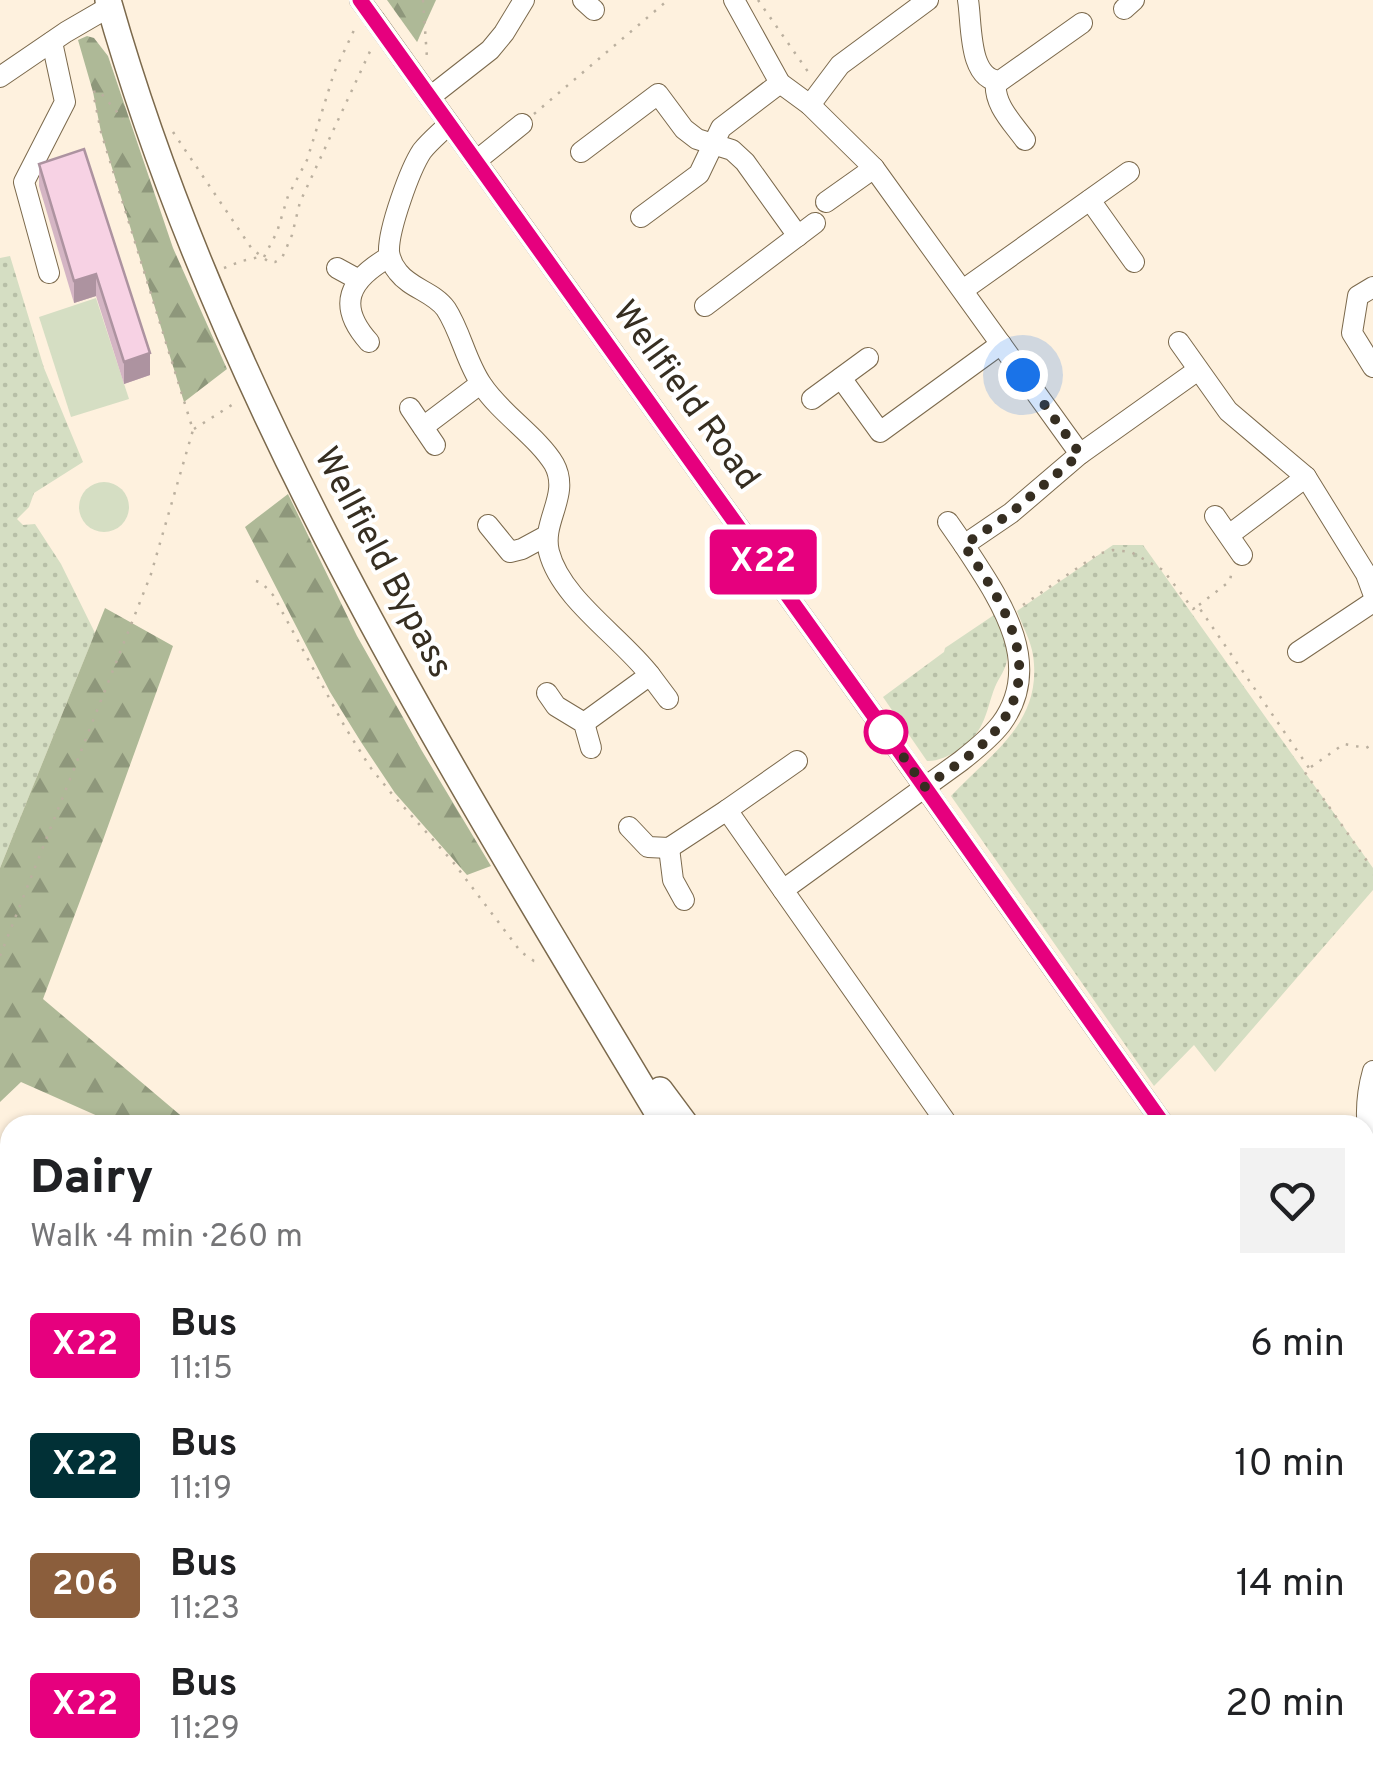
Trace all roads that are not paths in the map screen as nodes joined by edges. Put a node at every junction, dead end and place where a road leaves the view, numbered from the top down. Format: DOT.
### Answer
graph roads {
  1 [pos="524,0"];
  2 [pos="734,0"];
  3 [pos="928,0"];
  4 [pos="968,0"];
  5 [pos="108,3"];
  6 [pos="369,15"];
  7 [pos="1082,23"];
  8 [pos="52,42"];
  9 [pos="0,78"];
  10 [pos="996,82"];
  11 [pos="780,83"];
  12 [pos="430,96"];
  13 [pos="810,105"];
  14 [pos="449,124"];
  15 [pos="522,124"];
  16 [pos="1025,140"];
  17 [pos="714,143"];
  18 [pos="581,152"];
  19 [pos="476,161"];
  20 [pos="874,168"];
  21 [pos="1130,172"];
  22 [pos="1090,200"];
  23 [pos="826,202"];
  24 [pos="641,217"];
  25 [pos="390,257"];
  26 [pos="1134,262"];
  27 [pos="338,268"];
  28 [pos="49,273"];
  29 [pos="360,280"];
  30 [pos="963,290"];
  31 [pos="1365,292"];
  32 [pos="705,306"];
  33 [pos="369,342"];
  34 [pos="1179,342"];
  35 [pos="1001,344"];
  36 [pos="868,358"];
  37 [pos="1373,367"];
  38 [pos="1198,370"];
  39 [pos="841,378"];
  40 [pos="480,384"];
  41 [pos="812,399"];
  42 [pos="410,408"];
  43 [pos="423,427"];
  44 [pos="436,445"];
  45 [pos="1080,454"];
  46 [pos="1306,477"];
  47 [pos="1215,516"];
  48 [pos="948,522"];
  49 [pos="488,525"];
  50 [pos="1229,535"];
  51 [pos="546,536"];
  52 [pos="964,545"];
  53 [pos="1242,554"];
  54 [pos="1373,593"];
  55 [pos="1373,602"];
  56 [pos="1298,652"];
  57 [pos="650,674"];
  58 [pos="547,693"];
  59 [pos="668,699"];
  60 [pos="584,723"];
  61 [pos="591,748"];
  62 [pos="798,761"];
  63 [pos="925,787"];
  64 [pos="727,810"];
  65 [pos="630,826"];
  66 [pos="669,848"];
  67 [pos="783,890"];
  68 [pos="684,900"];
  69 [pos="576,978"];
  70 [pos="1373,1071"];
  71 [pos="658,1115"];
  72 [pos="679,1115"];
  73 [pos="941,1115"];
  74 [pos="1157,1115"];
  75 [pos="1368,1115"];
  1 -- 12 [label="street"];
  2 -- 11 [label="street"];
  3 -- 13 [label="street"];
  4 -- 10 [label="street"];
  5 -- 8 [label="street"];
  5 -- 69 [label="main road, Wellfield Bypass"];
  6 -- 12 [label="street, Wellfield Road, bridge"];
  7 -- 10 [label="street"];
  8 -- 9 [label="street"];
  8 -- 28 [label="street"];
  10 -- 16 [label="street"];
  11 -- 13 [label="street"];
  11 -- 17 [label="street"];
  12 -- 14 [label="street, Wellfield Road"];
  13 -- 20 [label="street"];
  14 -- 19 [label="street, Wellfield Road"];
  14 -- 25 [label="street"];
  15 -- 19 [label="street"];
  17 -- 18 [label="street"];
  17 -- 24 [label="street"];
  17 -- 32 [label="street"];
  19 -- 63 [label="street, Wellfield Road"];
  20 -- 23 [label="street"];
  20 -- 30 [label="street"];
  21 -- 22 [label="street"];
  22 -- 26 [label="street"];
  22 -- 30 [label="street"];
  25 -- 29 [label="street"];
  25 -- 40 [label="street"];
  27 -- 29 [label="street"];
  29 -- 33 [label="street"];
  30 -- 35 [label="street"];
  31 -- 37 [label="street"];
  34 -- 38 [label="street"];
  35 -- 39 [label="street"];
  35 -- 45 [label="street"];
  36 -- 39 [label="street"];
  38 -- 45 [label="street"];
  38 -- 46 [label="street"];
  39 -- 41 [label="street"];
  40 -- 43 [label="street"];
  40 -- 51 [label="street"];
  42 -- 43 [label="street"];
  43 -- 44 [label="street"];
  45 -- 52 [label="street"];
  46 -- 50 [label="street"];
  46 -- 54 [label="street"];
  47 -- 50 [label="street"];
  48 -- 52 [label="street"];
  49 -- 51 [label="street"];
  50 -- 53 [label="street"];
  51 -- 57 [label="street"];
  52 -- 63 [label="street"];
  55 -- 56 [label="street"];
  57 -- 59 [label="street"];
  57 -- 60 [label="street"];
  58 -- 60 [label="street"];
  60 -- 61 [label="street"];
  62 -- 64 [label="street"];
  63 -- 67 [label="street"];
  63 -- 74 [label="street, Wellfield Road"];
  64 -- 66 [label="street"];
  64 -- 67 [label="street"];
  65 -- 66 [label="street"];
  66 -- 68 [label="street"];
  67 -- 73 [label="street"];
  69 -- 71 [label="main road, Wellfield Bypass"];
  69 -- 72 [label="main road"];
  70 -- 75 [label="street"];
}
